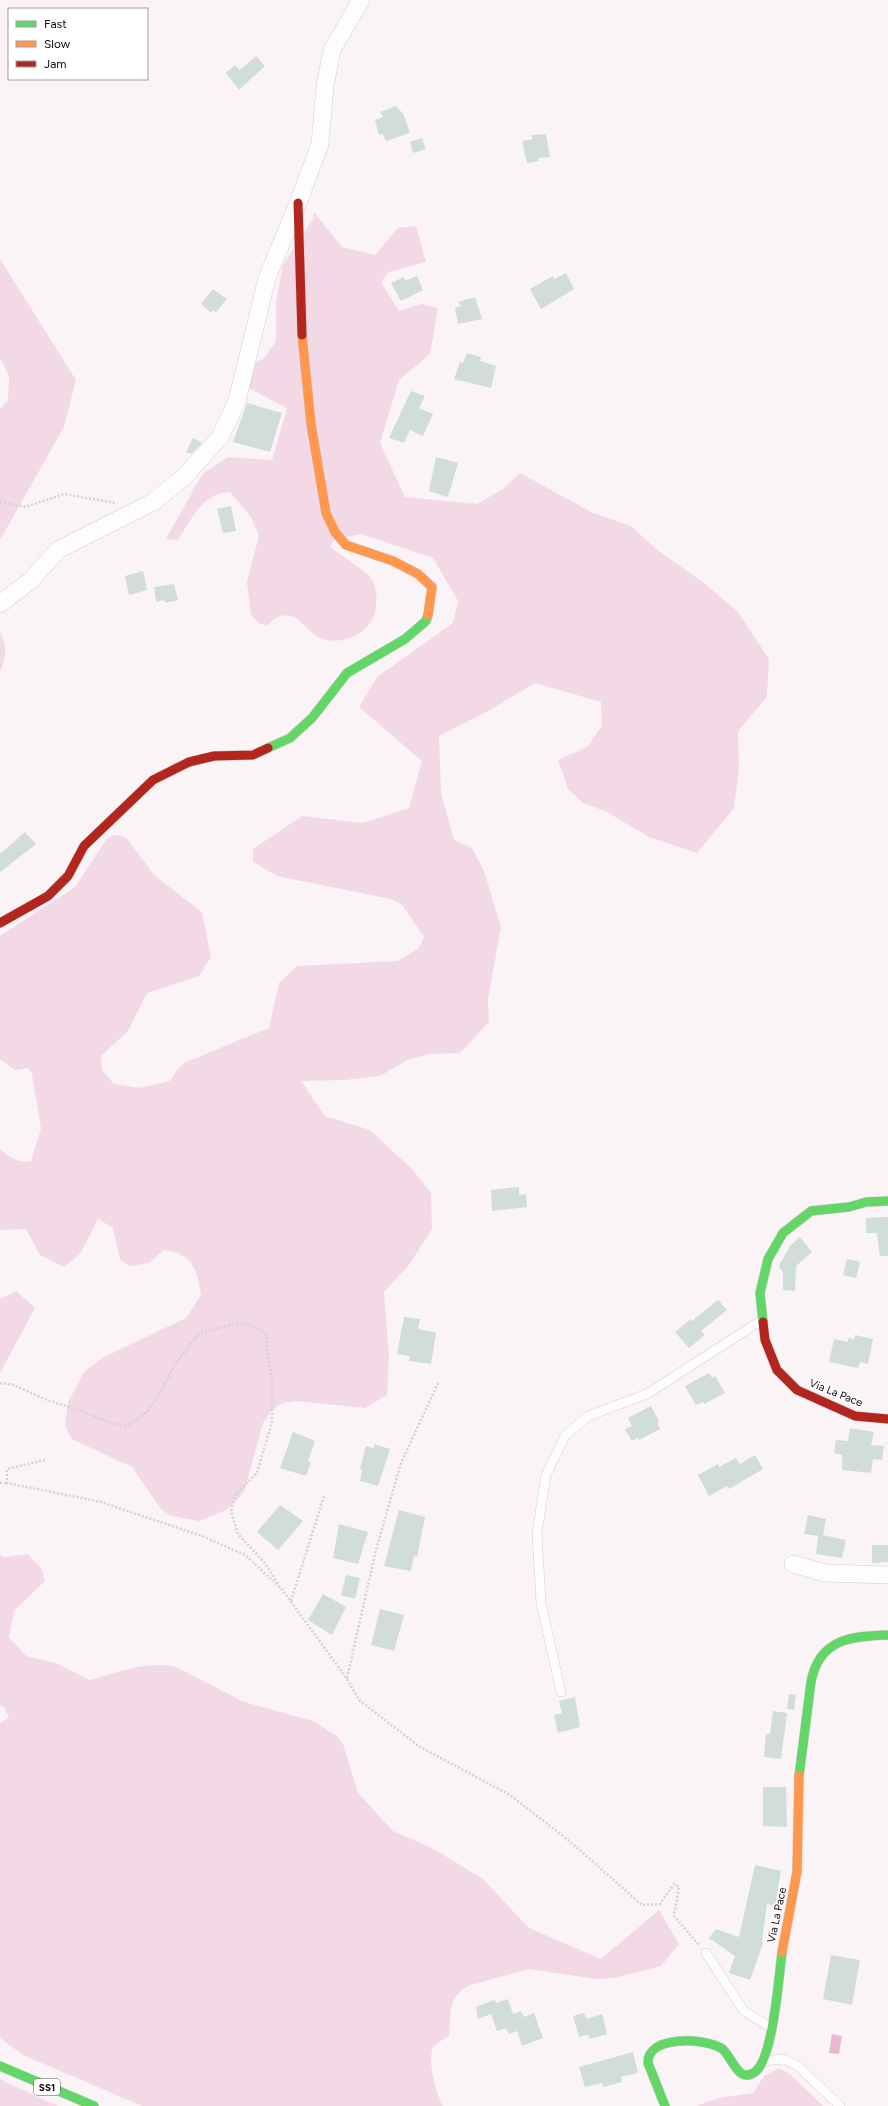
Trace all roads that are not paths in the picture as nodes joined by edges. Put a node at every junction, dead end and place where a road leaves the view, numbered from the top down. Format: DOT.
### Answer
graph roads {
  1 [pos="361,0"];
  2 [pos="298,204"];
  3 [pos="0,604"];
  4 [pos="0,923"];
  5 [pos="888,1201"];
  6 [pos="762,1320"];
  7 [pos="888,1419"];
  8 [pos="793,1564"];
  9 [pos="888,1576"];
  10 [pos="888,1636"];
  11 [pos="561,1692"];
  12 [pos="706,1953"];
  13 [pos="770,2027"];
  14 [pos="763,2061"];
  15 [pos="0,2066"];
  16 [pos="94,2106"];
  17 [pos="665,2106"];
  18 [pos="840,2106"];
  1 -- 2 [label="street"];
  2 -- 3 [label="street"];
  2 -- 4 [label="street"];
  5 -- 6 [label="street, Via La Pace"];
  6 -- 7 [label="street, Via La Pace"];
  6 -- 11 [label="lane"];
  8 -- 9 [label="street"];
  10 -- 13 [label="street, Via La Pace"];
  12 -- 13 [label="lane"];
  13 -- 14 [label="street, Via La Pace"];
  14 -- 17 [label="street"];
  14 -- 18 [label="lane"];
  15 -- 16 [label="street, SS1"];
}
